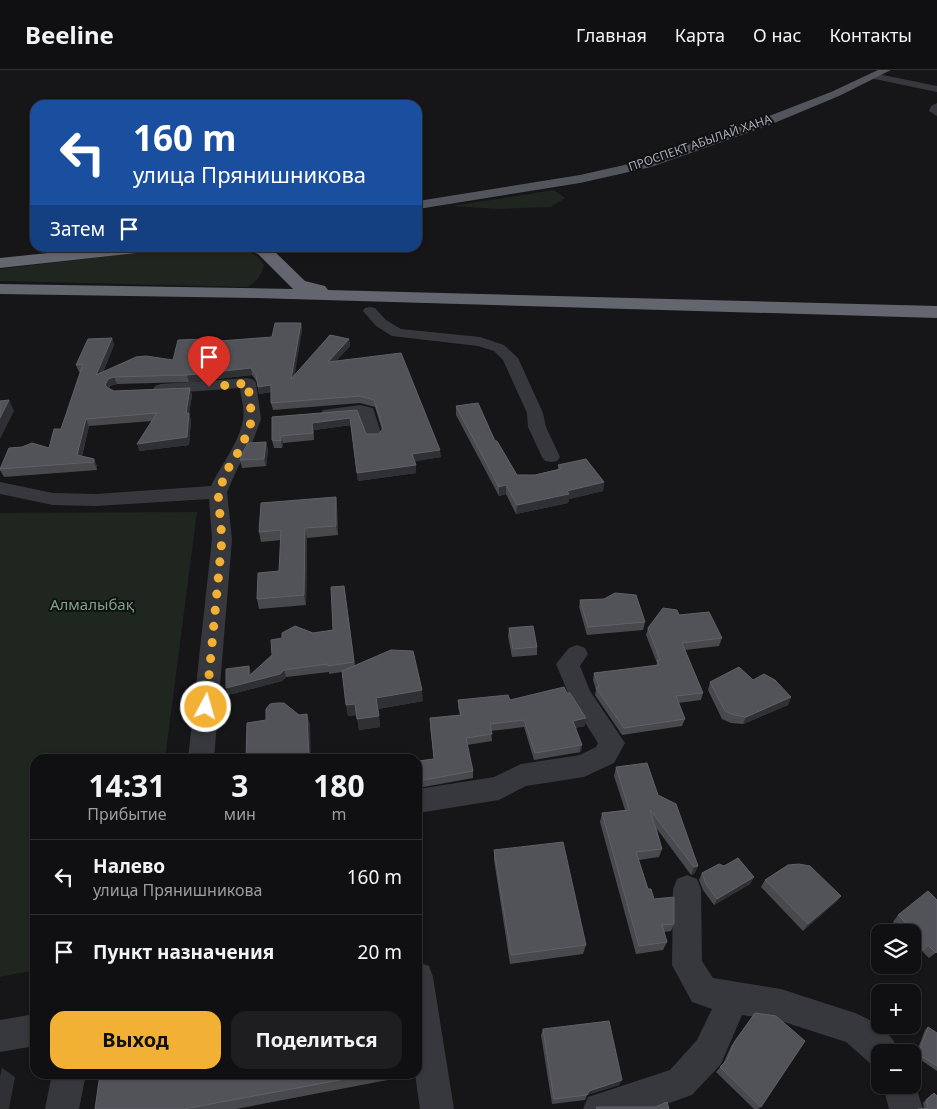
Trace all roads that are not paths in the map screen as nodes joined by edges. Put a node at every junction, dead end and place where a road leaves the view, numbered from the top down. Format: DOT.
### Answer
graph roads {
  1 [pos="886,70"];
  2 [pos="873,76"];
  3 [pos="937,89"];
  4 [pos="937,106"];
  5 [pos="937,113"];
  6 [pos="422,204"];
  7 [pos="100,252"];
  8 [pos="279,256"];
  9 [pos="0,263"];
  10 [pos="0,289"];
  11 [pos="257,293"];
  12 [pos="396,298"];
  13 [pos="0,303"];
  14 [pos="188,306"];
  15 [pos="370,310"];
  16 [pos="937,312"];
  17 [pos="937,326"];
  18 [pos="144,390"];
  19 [pos="315,414"];
  20 [pos="373,436"];
  21 [pos="550,457"];
  22 [pos="0,488"];
  23 [pos="218,492"];
  24 [pos="577,654"];
  25 [pos="200,754"];
  26 [pos="422,800"];
  27 [pos="687,889"];
  28 [pos="733,998"];
  29 [pos="422,1005"];
  30 [pos="30,1031"];
  31 [pos="0,1036"];
  32 [pos="873,1044"];
  33 [pos="68,1079"];
  34 [pos="902,1094"];
  35 [pos="62,1109"];
  36 [pos="437,1109"];
  37 [pos="600,1109"];
  38 [pos="906,1109"];
  1 -- 2 [label="main road, ПРОСПЕКТ АБЫЛАЙ ХАНА"];
  2 -- 3 [label="street"];
  2 -- 6 [label="main road, ПРОСПЕКТ АБЫЛАЙ ХАНА"];
  4 -- 5 [label="street"];
  7 -- 9 [label="highway"];
  8 -- 11 [label="highway"];
  8 -- 12 [label="highway"];
  10 -- 11 [label="highway"];
  11 -- 12 [label="highway"];
  11 -- 14 [label="highway"];
  12 -- 16 [label="highway"];
  13 -- 14 [label="highway"];
  14 -- 15 [label="highway"];
  15 -- 17 [label="highway"];
  15 -- 21 [label="street"];
  18 -- 23 [label="street"];
  19 -- 20 [label="street"];
  22 -- 23 [label="street"];
  23 -- 25 [label="street"];
  24 -- 26 [label="street"];
  27 -- 28 [label="street"];
  28 -- 32 [label="street"];
  28 -- 37 [label="street"];
  29 -- 36 [label="street"];
  30 -- 31 [label="street"];
  33 -- 35 [label="street"];
  34 -- 38 [label="street"];
}
